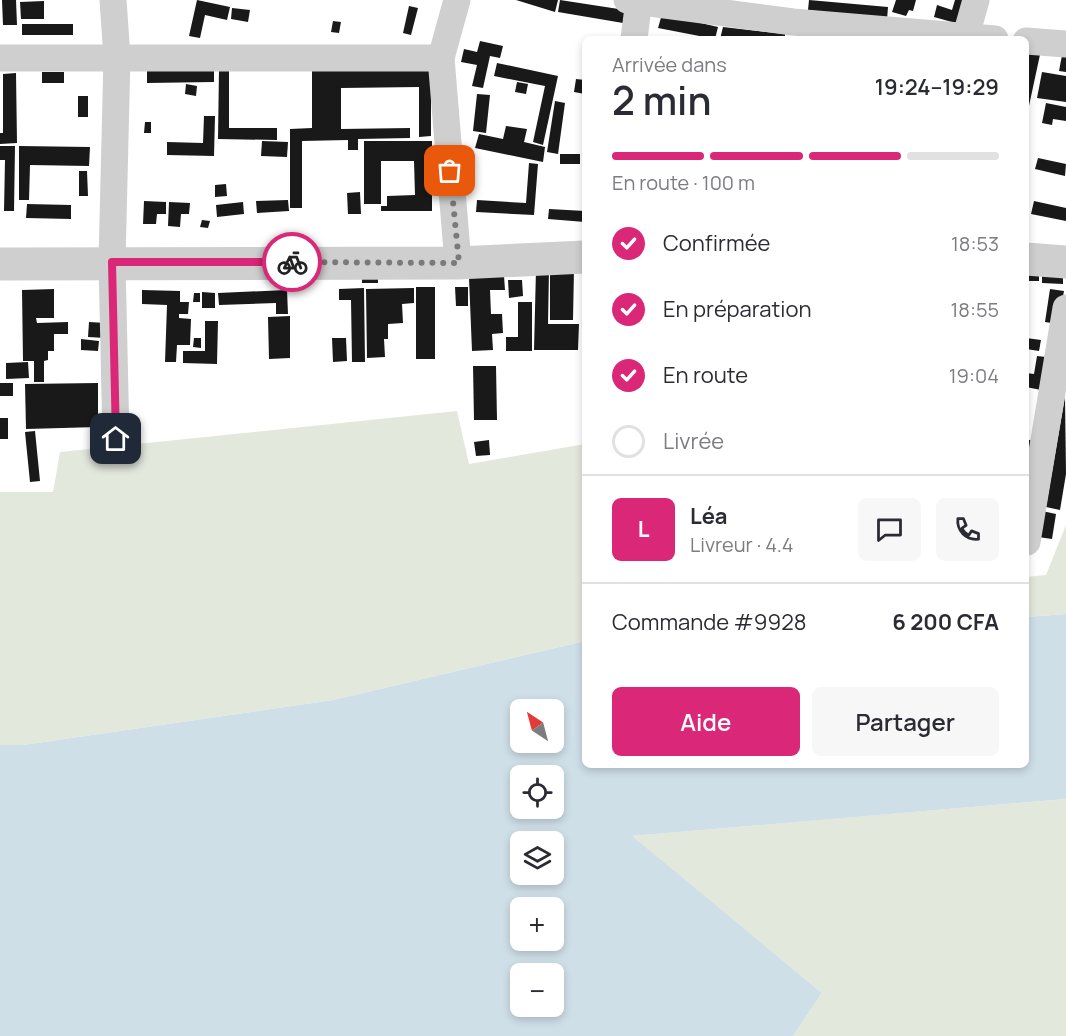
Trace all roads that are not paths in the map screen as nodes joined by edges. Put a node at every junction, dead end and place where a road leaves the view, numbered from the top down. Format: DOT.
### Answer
graph roads {
  1 [pos="113,0"];
  2 [pos="457,0"];
  3 [pos="976,0"];
  4 [pos="635,1"];
  5 [pos="794,20"];
  6 [pos="634,36"];
  7 [pos="947,36"];
  8 [pos="967,36"];
  9 [pos="1029,41"];
  10 [pos="1066,44"];
  11 [pos="117,57"];
  12 [pos="0,58"];
  13 [pos="441,58"];
  14 [pos="582,258"];
  15 [pos="1029,259"];
  16 [pos="112,262"];
  17 [pos="1066,262"];
  18 [pos="459,263"];
  19 [pos="0,264"];
  20 [pos="1066,308"];
  21 [pos="116,439"];
  22 [pos="1029,530"];
  1 -- 11 [label="street"];
  2 -- 13 [label="street"];
  3 -- 8 [label="street"];
  4 -- 5 [label="street"];
  4 -- 6 [label="street"];
  5 -- 7 [label="street"];
  9 -- 10 [label="street"];
  11 -- 12 [label="street"];
  11 -- 13 [label="street"];
  11 -- 16 [label="street"];
  13 -- 18 [label="street"];
  14 -- 18 [label="street"];
  15 -- 17 [label="street"];
  16 -- 18 [label="street"];
  16 -- 19 [label="street"];
  16 -- 21 [label="street"];
  20 -- 22 [label="street"];
}
